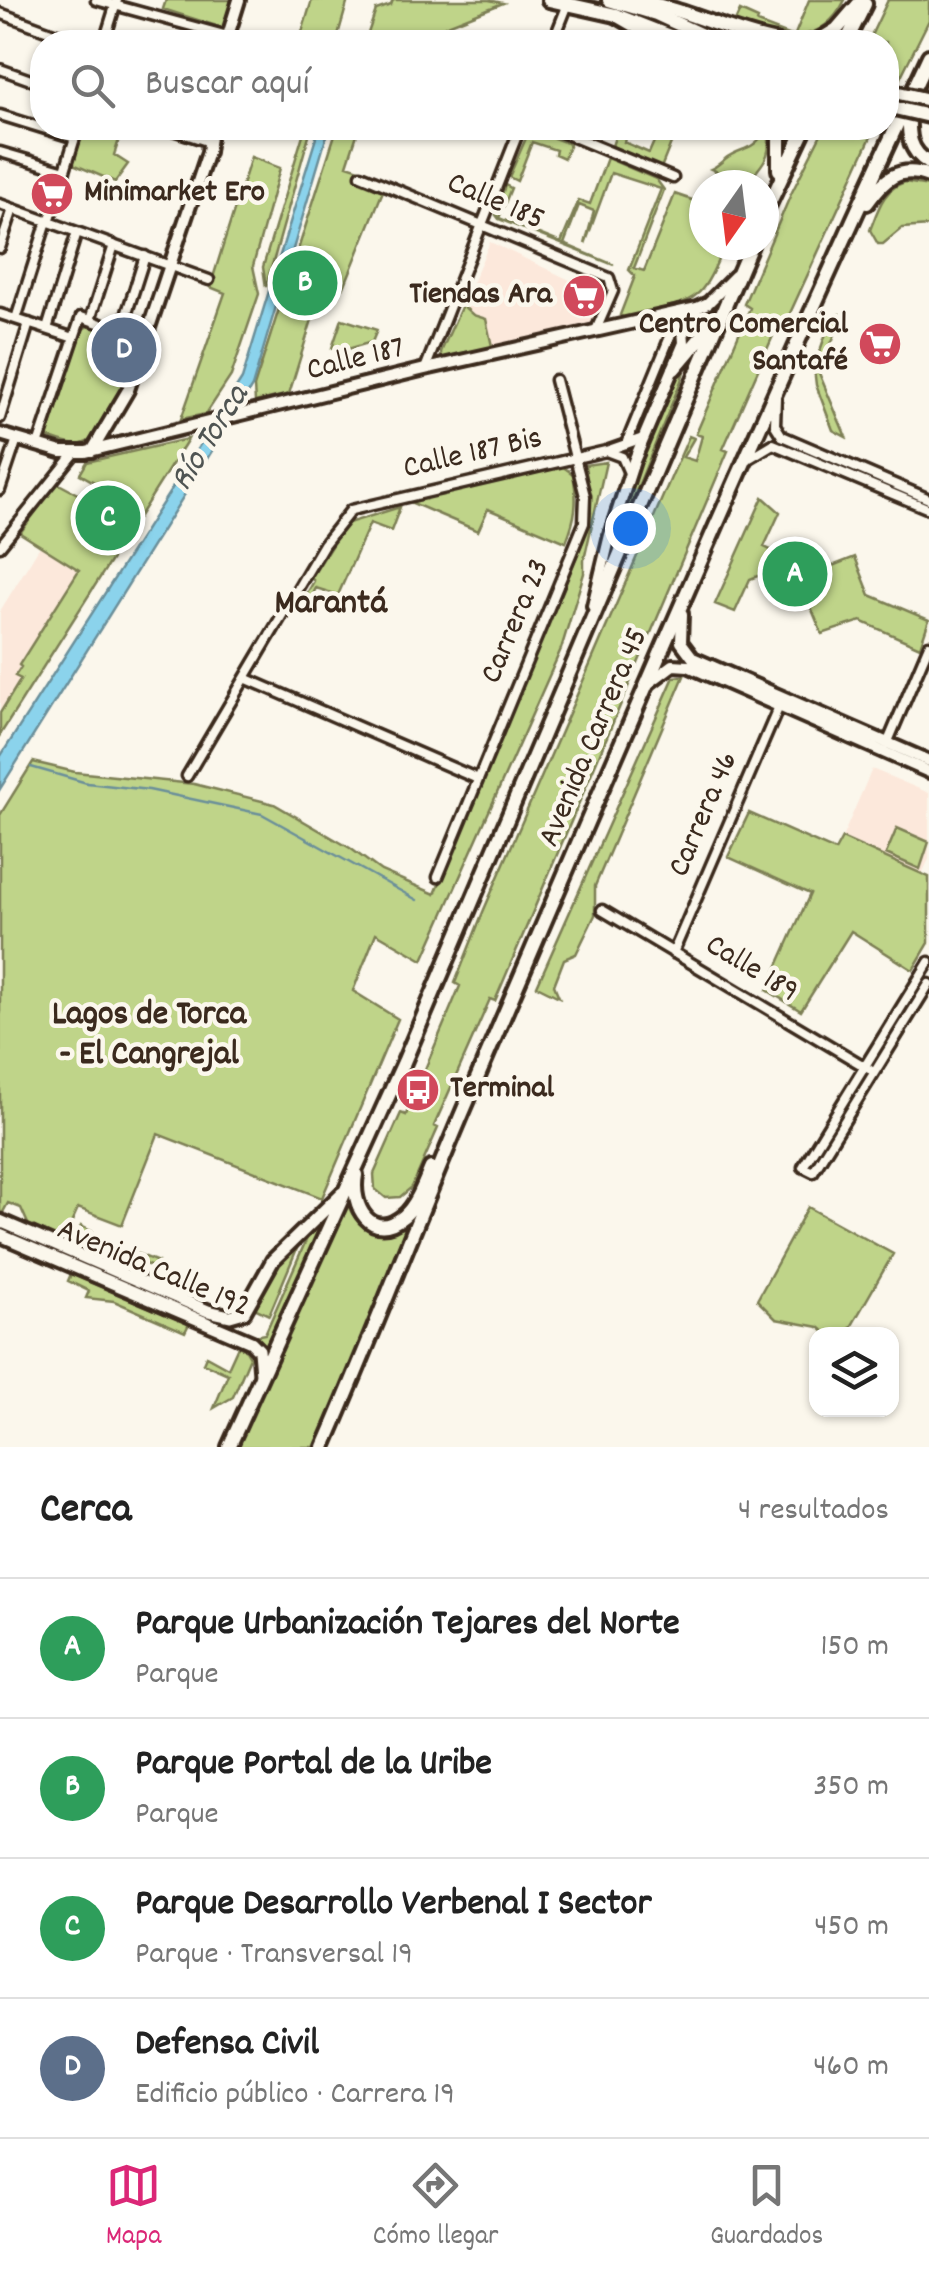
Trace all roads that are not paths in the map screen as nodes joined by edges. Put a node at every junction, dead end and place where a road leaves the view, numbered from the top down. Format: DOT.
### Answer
graph roads {
  1 [pos="4,0"];
  2 [pos="96,0"];
  3 [pos="240,0"];
  4 [pos="549,0"];
  5 [pos="609,0"];
  6 [pos="630,0"];
  7 [pos="864,0"];
  8 [pos="116,3"];
  9 [pos="568,4"];
  10 [pos="0,13"];
  11 [pos="616,15"];
  12 [pos="46,30"];
  13 [pos="108,30"];
  14 [pos="201,30"];
  15 [pos="230,30"];
  16 [pos="558,30"];
  17 [pos="642,30"];
  18 [pos="654,30"];
  19 [pos="691,30"];
  20 [pos="731,30"];
  21 [pos="835,30"];
  22 [pos="851,30"];
  23 [pos="929,56"];
  24 [pos="0,68"];
  25 [pos="925,71"];
  26 [pos="30,79"];
  27 [pos="899,93"];
  28 [pos="908,100"];
  29 [pos="929,100"];
  30 [pos="899,109"];
  31 [pos="0,115"];
  32 [pos="929,116"];
  33 [pos="899,119"];
  34 [pos="30,124"];
  35 [pos="74,140"];
  36 [pos="204,140"];
  37 [pos="515,140"];
  38 [pos="581,140"];
  39 [pos="779,140"];
  40 [pos="798,140"];
  41 [pos="889,140"];
  42 [pos="210,142"];
  43 [pos="0,152"];
  44 [pos="929,163"];
  45 [pos="779,170"];
  46 [pos="65,171"];
  47 [pos="361,175"];
  48 [pos="929,176"];
  49 [pos="673,178"];
  50 [pos="779,180"];
  51 [pos="0,204"];
  52 [pos="12,208"];
  53 [pos="48,222"];
  54 [pos="482,223"];
  55 [pos="77,232"];
  56 [pos="846,234"];
  57 [pos="114,245"];
  58 [pos="0,248"];
  59 [pos="145,256"];
  60 [pos="745,260"];
  61 [pos="172,266"];
  62 [pos="740,272"];
  63 [pos="209,280"];
  64 [pos="608,302"];
  65 [pos="722,312"];
  66 [pos="0,314"];
  67 [pos="16,319"];
  68 [pos="85,319"];
  69 [pos="672,319"];
  70 [pos="29,324"];
  71 [pos="619,326"];
  72 [pos="46,329"];
  73 [pos="595,332"];
  74 [pos="74,338"];
  75 [pos="674,368"];
  76 [pos="426,369"];
  77 [pos="555,380"];
  78 [pos="777,387"];
  79 [pos="0,418"];
  80 [pos="104,429"];
  81 [pos="0,434"];
  82 [pos="644,438"];
  83 [pos="17,439"];
  84 [pos="626,444"];
  85 [pos="38,445"];
  86 [pos="112,446"];
  87 [pos="92,450"];
  88 [pos="606,450"];
  89 [pos="75,453"];
  90 [pos="574,458"];
  91 [pos="744,461"];
  92 [pos="629,476"];
  93 [pos="0,490"];
  94 [pos="929,499"];
  95 [pos="929,509"];
  96 [pos="0,546"];
  97 [pos="684,603"];
  98 [pos="586,632"];
  99 [pos="929,644"];
  100 [pos="244,678"];
  101 [pos="647,686"];
  102 [pos="781,702"];
  103 [pos="886,748"];
  104 [pos="929,761"];
  105 [pos="929,772"];
  106 [pos="187,776"];
  107 [pos="478,779"];
  108 [pos="438,877"];
  109 [pos="602,910"];
  110 [pos="673,952"];
  111 [pos="929,962"];
  112 [pos="929,984"];
  113 [pos="909,994"];
  114 [pos="919,1000"];
  115 [pos="929,1006"];
  116 [pos="865,1066"];
  117 [pos="874,1072"];
  118 [pos="466,1103"];
  119 [pos="832,1120"];
  120 [pos="842,1126"];
  121 [pos="359,1158"];
  122 [pos="342,1193"];
  123 [pos="1,1225"];
  124 [pos="63,1254"];
  125 [pos="261,1374"];
  126 [pos="229,1447"];
  127 [pos="324,1447"];
  1 -- 10 [label="street"];
  2 -- 8 [label="street"];
  3 -- 15 [label="street"];
  4 -- 9 [label="main road"];
  5 -- 19 [label="main road"];
  6 -- 20 [label="main road"];
  7 -- 21 [label="main road"];
  7 -- 22 [label="main road"];
  8 -- 13 [label="street"];
  8 -- 14 [label="street"];
  9 -- 11 [label="main road"];
  9 -- 16 [label="street"];
  10 -- 12 [label="street"];
  11 -- 17 [label="main road"];
  11 -- 18 [label="main road"];
  23 -- 25 [label="main road, Avenida Carrera 45"];
  24 -- 26 [label="street"];
  25 -- 28 [label="main road, Avenida Carrera 45"];
  27 -- 29 [label="main road, bridge"];
  28 -- 33 [label="main road, Avenida Carrera 45"];
  28 -- 44 [label="main road"];
  30 -- 32 [label="main road, bridge"];
  31 -- 34 [label="street"];
  35 -- 46 [label="street"];
  36 -- 42 [label="street"];
  37 -- 54 [label="street"];
  38 -- 49 [label="street"];
  39 -- 45 [label="main road"];
  40 -- 50 [label="main road"];
  41 -- 56 [label="main road, Avenida Carrera 45"];
  42 -- 61 [label="street"];
  43 -- 46 [label="street"];
  46 -- 53 [label="street"];
  47 -- 54 [label="street, Calle 185"];
  48 -- 56 [label="main road"];
  51 -- 52 [label="street"];
  52 -- 53 [label="street"];
  52 -- 58 [label="street"];
  53 -- 55 [label="street"];
  53 -- 67 [label="street"];
  54 -- 64 [label="street, Calle 185"];
  54 -- 76 [label="street"];
  55 -- 57 [label="street"];
  55 -- 72 [label="street"];
  56 -- 78 [label="main road, Avenida Carrera 45"];
  57 -- 59 [label="street"];
  57 -- 68 [label="street"];
  59 -- 61 [label="street"];
  59 -- 68 [label="street"];
  60 -- 62 [label="main road, Avenida Carrera 45"];
  61 -- 63 [label="street"];
  61 -- 80 [label="street"];
  62 -- 65 [label="main road, Avenida Carrera 45"];
  62 -- 69 [label="street, Calle 187"];
  64 -- 71 [label="street"];
  64 -- 73 [label="street"];
  65 -- 75 [label="main road"];
  65 -- 98 [label="main road, Avenida Carrera 45"];
  66 -- 67 [label="street"];
  67 -- 70 [label="street"];
  68 -- 74 [label="street"];
  69 -- 71 [label="street, Calle 187"];
  69 -- 75 [label="street"];
  69 -- 84 [label="street"];
  70 -- 72 [label="street"];
  70 -- 79 [label="street"];
  71 -- 73 [label="street, Calle 187"];
  72 -- 74 [label="street"];
  73 -- 76 [label="street, Calle 187"];
  74 -- 85 [label="street"];
  75 -- 82 [label="street, Avenida Carrera 45"];
  76 -- 86 [label="street, Calle 187"];
  77 -- 90 [label="street, Carrera 23"];
  78 -- 91 [label="main road, Avenida Carrera 45"];
  78 -- 94 [label="street"];
  80 -- 86 [label="street"];
  80 -- 87 [label="street"];
  81 -- 83 [label="street, Calle 187"];
  82 -- 84 [label="street, Calle 187 Bis"];
  82 -- 92 [label="street, Avenida Carrera 45"];
  83 -- 85 [label="street, Calle 187"];
  83 -- 93 [label="street"];
  84 -- 88 [label="street, Calle 187 Bis"];
  85 -- 89 [label="street, Calle 187"];
  86 -- 87 [label="street, Calle 187"];
  87 -- 89 [label="street, Calle 187"];
  88 -- 90 [label="street, Calle 187 Bis"];
  88 -- 92 [label="street"];
  89 -- 96 [label="street"];
  90 -- 100 [label="street, Calle 187 Bis"];
  90 -- 107 [label="street, Carrera 23"];
  91 -- 95 [label="street"];
  91 -- 97 [label="main road, Avenida Carrera 45"];
  92 -- 98 [label="street, Avenida Carrera 45"];
  97 -- 101 [label="main road, Avenida Carrera 45"];
  97 -- 102 [label="street"];
  98 -- 121 [label="main road, Avenida Carrera 45"];
  99 -- 103 [label="street"];
  100 -- 106 [label="street"];
  100 -- 107 [label="street"];
  101 -- 102 [label="street"];
  101 -- 118 [label="main road, Avenida Carrera 45"];
  102 -- 103 [label="street"];
  102 -- 110 [label="street, Carrera 46"];
  103 -- 104 [label="street"];
  103 -- 105 [label="street"];
  107 -- 108 [label="street, Carrera 23"];
  109 -- 110 [label="street, Calle 189"];
  110 -- 116 [label="street, Calle 189"];
  111 -- 113 [label="street"];
  112 -- 114 [label="street"];
  113 -- 114 [label="street"];
  113 -- 116 [label="street"];
  114 -- 115 [label="street"];
  114 -- 117 [label="street"];
  116 -- 117 [label="street, Calle 189"];
  116 -- 119 [label="street"];
  117 -- 120 [label="street"];
  118 -- 121 [label="main road"];
  118 -- 127 [label="main road, Avenida Carrera 45"];
  119 -- 120 [label="street"];
  119 -- 120 [label="street"];
  121 -- 122 [label="main road, Avenida Carrera 45"];
  122 -- 124 [label="main road, Avenida Calle 192"];
  122 -- 125 [label="main road, Avenida Carrera 45"];
  123 -- 124 [label="main road, Avenida Calle 192"];
  124 -- 125 [label="main road, Avenida Calle 192"];
  125 -- 126 [label="main road, Avenida Carrera 45"];
}
